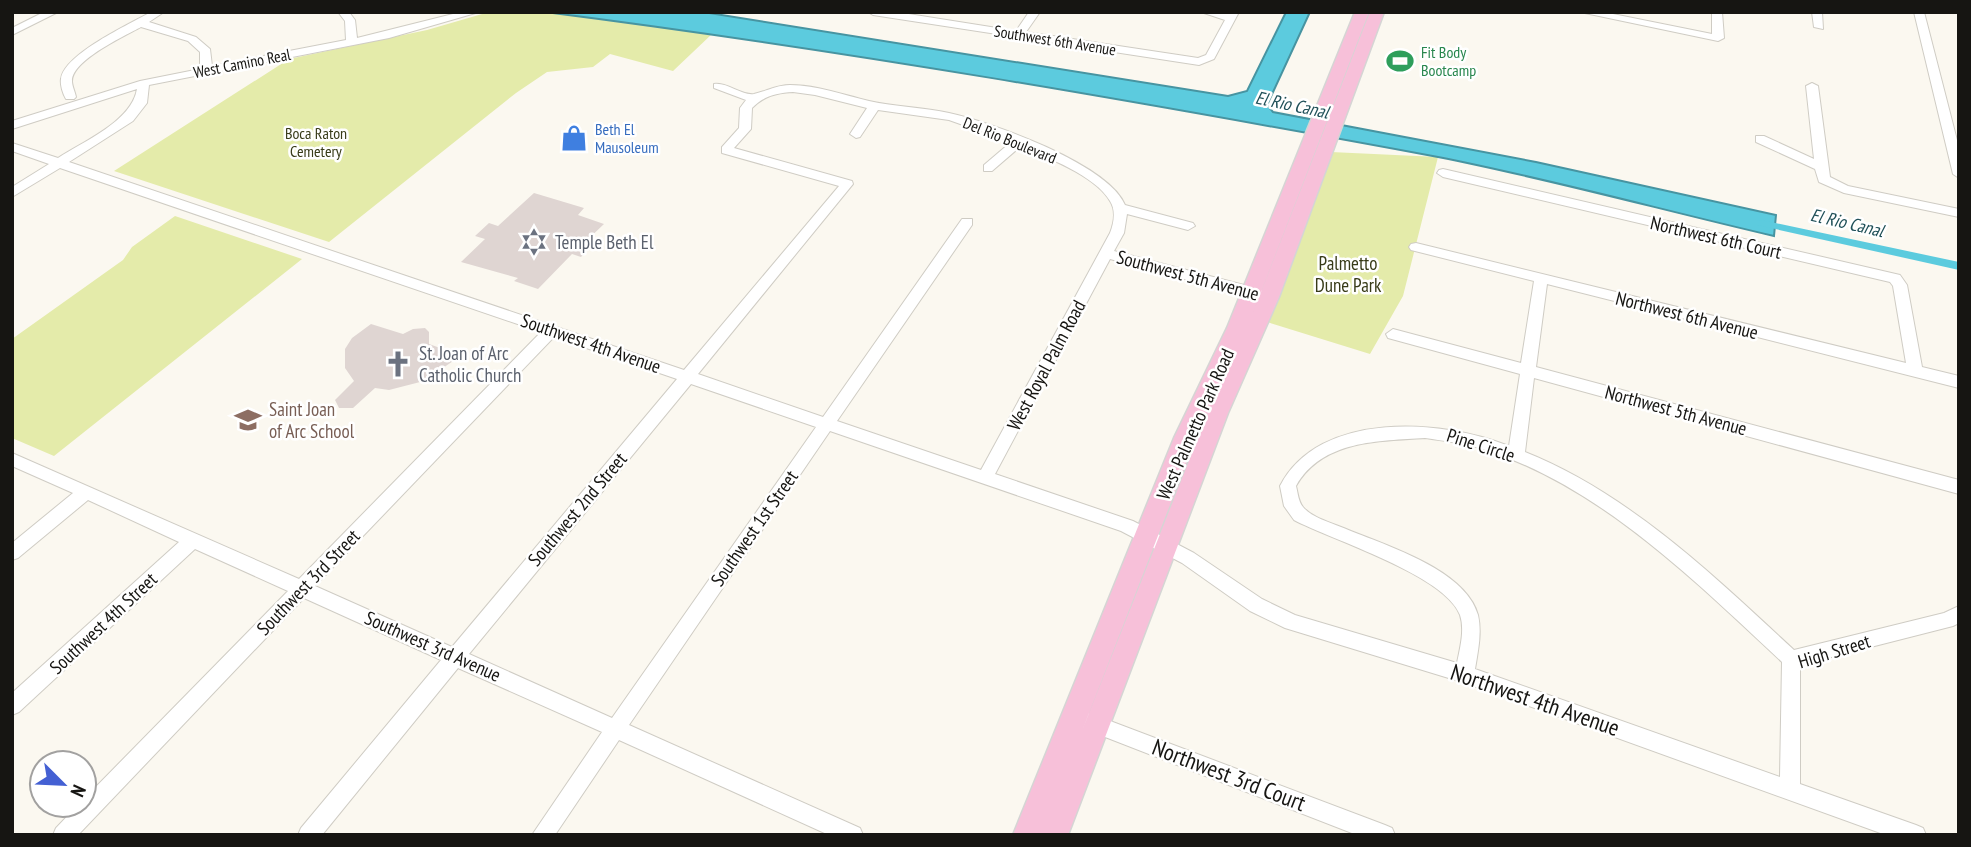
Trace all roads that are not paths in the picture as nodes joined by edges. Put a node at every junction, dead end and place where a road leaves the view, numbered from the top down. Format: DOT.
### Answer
graph roads {
  1 [pos="39,12"];
  2 [pos="52,12"];
  3 [pos="159,12"];
  4 [pos="343,12"];
  5 [pos="453,12"];
  6 [pos="474,12"];
  7 [pos="873,12"];
  8 [pos="1035,12"];
  9 [pos="1206,12"];
  10 [pos="1362,12"];
  11 [pos="1371,12"];
  12 [pos="1377,12"];
  13 [pos="1585,12"];
  14 [pos="1717,12"];
  15 [pos="1817,12"];
  16 [pos="1919,12"];
  17 [pos="1233,15"];
  18 [pos="1616,15"];
  19 [pos="929,16"];
  20 [pos="139,23"];
  21 [pos="12,25"];
  22 [pos="1819,27"];
  23 [pos="12,32"];
  24 [pos="1370,32"];
  25 [pos="1018,35"];
  26 [pos="1353,35"];
  27 [pos="352,39"];
  28 [pos="1358,64"];
  29 [pos="206,66"];
  30 [pos="144,83"];
  31 [pos="718,86"];
  32 [pos="1812,86"];
  33 [pos="71,97"];
  34 [pos="754,99"];
  35 [pos="874,106"];
  36 [pos="1332,109"];
  37 [pos="12,117"];
  38 [pos="12,125"];
  39 [pos="856,134"];
  40 [pos="1760,139"];
  41 [pos="1018,142"];
  42 [pos="12,147"];
  43 [pos="61,163"];
  44 [pos="1821,167"];
  45 [pos="988,168"];
  46 [pos="1443,173"];
  47 [pos="1959,174"];
  48 [pos="12,193"];
  49 [pos="1120,208"];
  50 [pos="1959,213"];
  51 [pos="967,222"];
  52 [pos="1188,226"];
  53 [pos="1416,247"];
  54 [pos="1106,253"];
  55 [pos="1541,278"];
  56 [pos="1261,295"];
  57 [pos="552,330"];
  58 [pos="1393,334"];
  59 [pos="1528,371"];
  60 [pos="1915,371"];
  61 [pos="688,376"];
  62 [pos="1959,382"];
  63 [pos="827,423"];
  64 [pos="1516,455"];
  65 [pos="12,459"];
  66 [pos="986,476"];
  67 [pos="1959,487"];
  68 [pos="86,492"];
  69 [pos="194,540"];
  70 [pos="1157,541"];
  71 [pos="12,553"];
  72 [pos="302,588"];
  73 [pos="1959,614"];
  74 [pos="456,656"];
  75 [pos="1791,659"];
  76 [pos="1465,674"];
  77 [pos="12,706"];
  78 [pos="1085,720"];
  79 [pos="615,728"];
  80 [pos="1790,790"];
  81 [pos="1895,831"];
  82 [pos="63,835"];
  83 [pos="309,835"];
  84 [pos="542,835"];
  85 [pos="853,835"];
  86 [pos="1027,835"];
  87 [pos="1054,835"];
  88 [pos="1385,835"];
  89 [pos="1916,835"];
  1 -- 21 [label="street"];
  2 -- 23 [label="street"];
  3 -- 20 [label="street"];
  4 -- 27 [label="street"];
  5 -- 27 [label="street, West Camino Real"];
  6 -- 27 [label="street, West Camino Real"];
  7 -- 19 [label="street, Southwest 6th Avenue"];
  8 -- 25 [label="street"];
  9 -- 17 [label="street"];
  10 -- 26 [label="main road, West Palmetto Park Road"];
  11 -- 24 [label="main road"];
  12 -- 24 [label="main road, West Palmetto Park Road"];
  13 -- 18 [label="street"];
  14 -- 18 [label="street"];
  15 -- 22 [label="street"];
  16 -- 47 [label="street"];
  17 -- 25 [label="street, Southwest 6th Avenue"];
  19 -- 25 [label="street, Southwest 6th Avenue"];
  20 -- 29 [label="street"];
  20 -- 33 [label="street"];
  24 -- 28 [label="main road, West Palmetto Park Road"];
  26 -- 28 [label="main road"];
  26 -- 36 [label="main road, West Palmetto Park Road"];
  27 -- 29 [label="street, West Camino Real"];
  28 -- 36 [label="main road, West Palmetto Park Road"];
  29 -- 30 [label="street, West Camino Real"];
  29 -- 33 [label="street, West Camino Real"];
  30 -- 38 [label="street, West Camino Real"];
  30 -- 43 [label="street"];
  31 -- 34 [label="street"];
  32 -- 44 [label="street"];
  33 -- 37 [label="street, West Camino Real"];
  34 -- 35 [label="street, Del Rio Boulevard"];
  34 -- 61 [label="street, Southwest 2nd Street"];
  35 -- 39 [label="street"];
  35 -- 41 [label="street, Del Rio Boulevard"];
  36 -- 56 [label="main road, West Palmetto Park Road"];
  40 -- 44 [label="street"];
  41 -- 45 [label="street"];
  41 -- 49 [label="street, Del Rio Boulevard"];
  42 -- 43 [label="street, Southwest 4th Avenue"];
  43 -- 48 [label="street"];
  43 -- 57 [label="street, Southwest 4th Avenue"];
  44 -- 50 [label="street"];
  46 -- 60 [label="street, Northwest 6th Court"];
  49 -- 52 [label="street"];
  49 -- 54 [label="street"];
  51 -- 63 [label="street, Southwest 1st Street"];
  53 -- 55 [label="street, Northwest 6th Avenue"];
  54 -- 56 [label="street, Southwest 5th Avenue"];
  54 -- 66 [label="street, West Royal Palm Road"];
  55 -- 59 [label="street"];
  55 -- 60 [label="street, Northwest 6th Avenue"];
  56 -- 70 [label="main road, West Palmetto Park Road"];
  57 -- 61 [label="street, Southwest 4th Avenue"];
  57 -- 72 [label="street, Southwest 3rd Street"];
  58 -- 59 [label="street, Northwest 5th Avenue"];
  59 -- 64 [label="street"];
  59 -- 67 [label="street, Northwest 5th Avenue"];
  60 -- 62 [label="street, Northwest 6th Avenue"];
  61 -- 63 [label="street, Southwest 4th Avenue"];
  61 -- 74 [label="street, Southwest 2nd Street"];
  63 -- 66 [label="street, Southwest 4th Avenue"];
  63 -- 79 [label="street, Southwest 1st Street"];
  64 -- 75 [label="street, Pine Circle"];
  64 -- 76 [label="street, Pine Circle"];
  65 -- 68 [label="street, Southwest 3rd Avenue"];
  66 -- 70 [label="street, Southwest 4th Avenue"];
  68 -- 69 [label="street, Southwest 3rd Avenue"];
  68 -- 71 [label="street"];
  69 -- 72 [label="street, Southwest 3rd Avenue"];
  69 -- 77 [label="street, Southwest 4th Street"];
  70 -- 76 [label="street, Northwest 4th Avenue"];
  70 -- 78 [label="main road, West Palmetto Park Road"];
  72 -- 74 [label="street, Southwest 3rd Avenue"];
  72 -- 82 [label="street, Southwest 3rd Street"];
  73 -- 75 [label="street, High Street"];
  74 -- 79 [label="street, Southwest 3rd Avenue"];
  74 -- 83 [label="street, Southwest 2nd Street"];
  75 -- 80 [label="street, High Street"];
  76 -- 80 [label="street, Northwest 4th Avenue"];
  78 -- 86 [label="main road, West Palmetto Park Road"];
  78 -- 87 [label="main road, West Palmetto Park Road"];
  78 -- 88 [label="street, Northwest 3rd Court"];
  79 -- 84 [label="street, Southwest 1st Street"];
  79 -- 85 [label="street, Southwest 3rd Avenue"];
  80 -- 81 [label="street, Northwest 4th Avenue"];
  81 -- 89 [label="street, Northwest 4th Avenue"];
}
